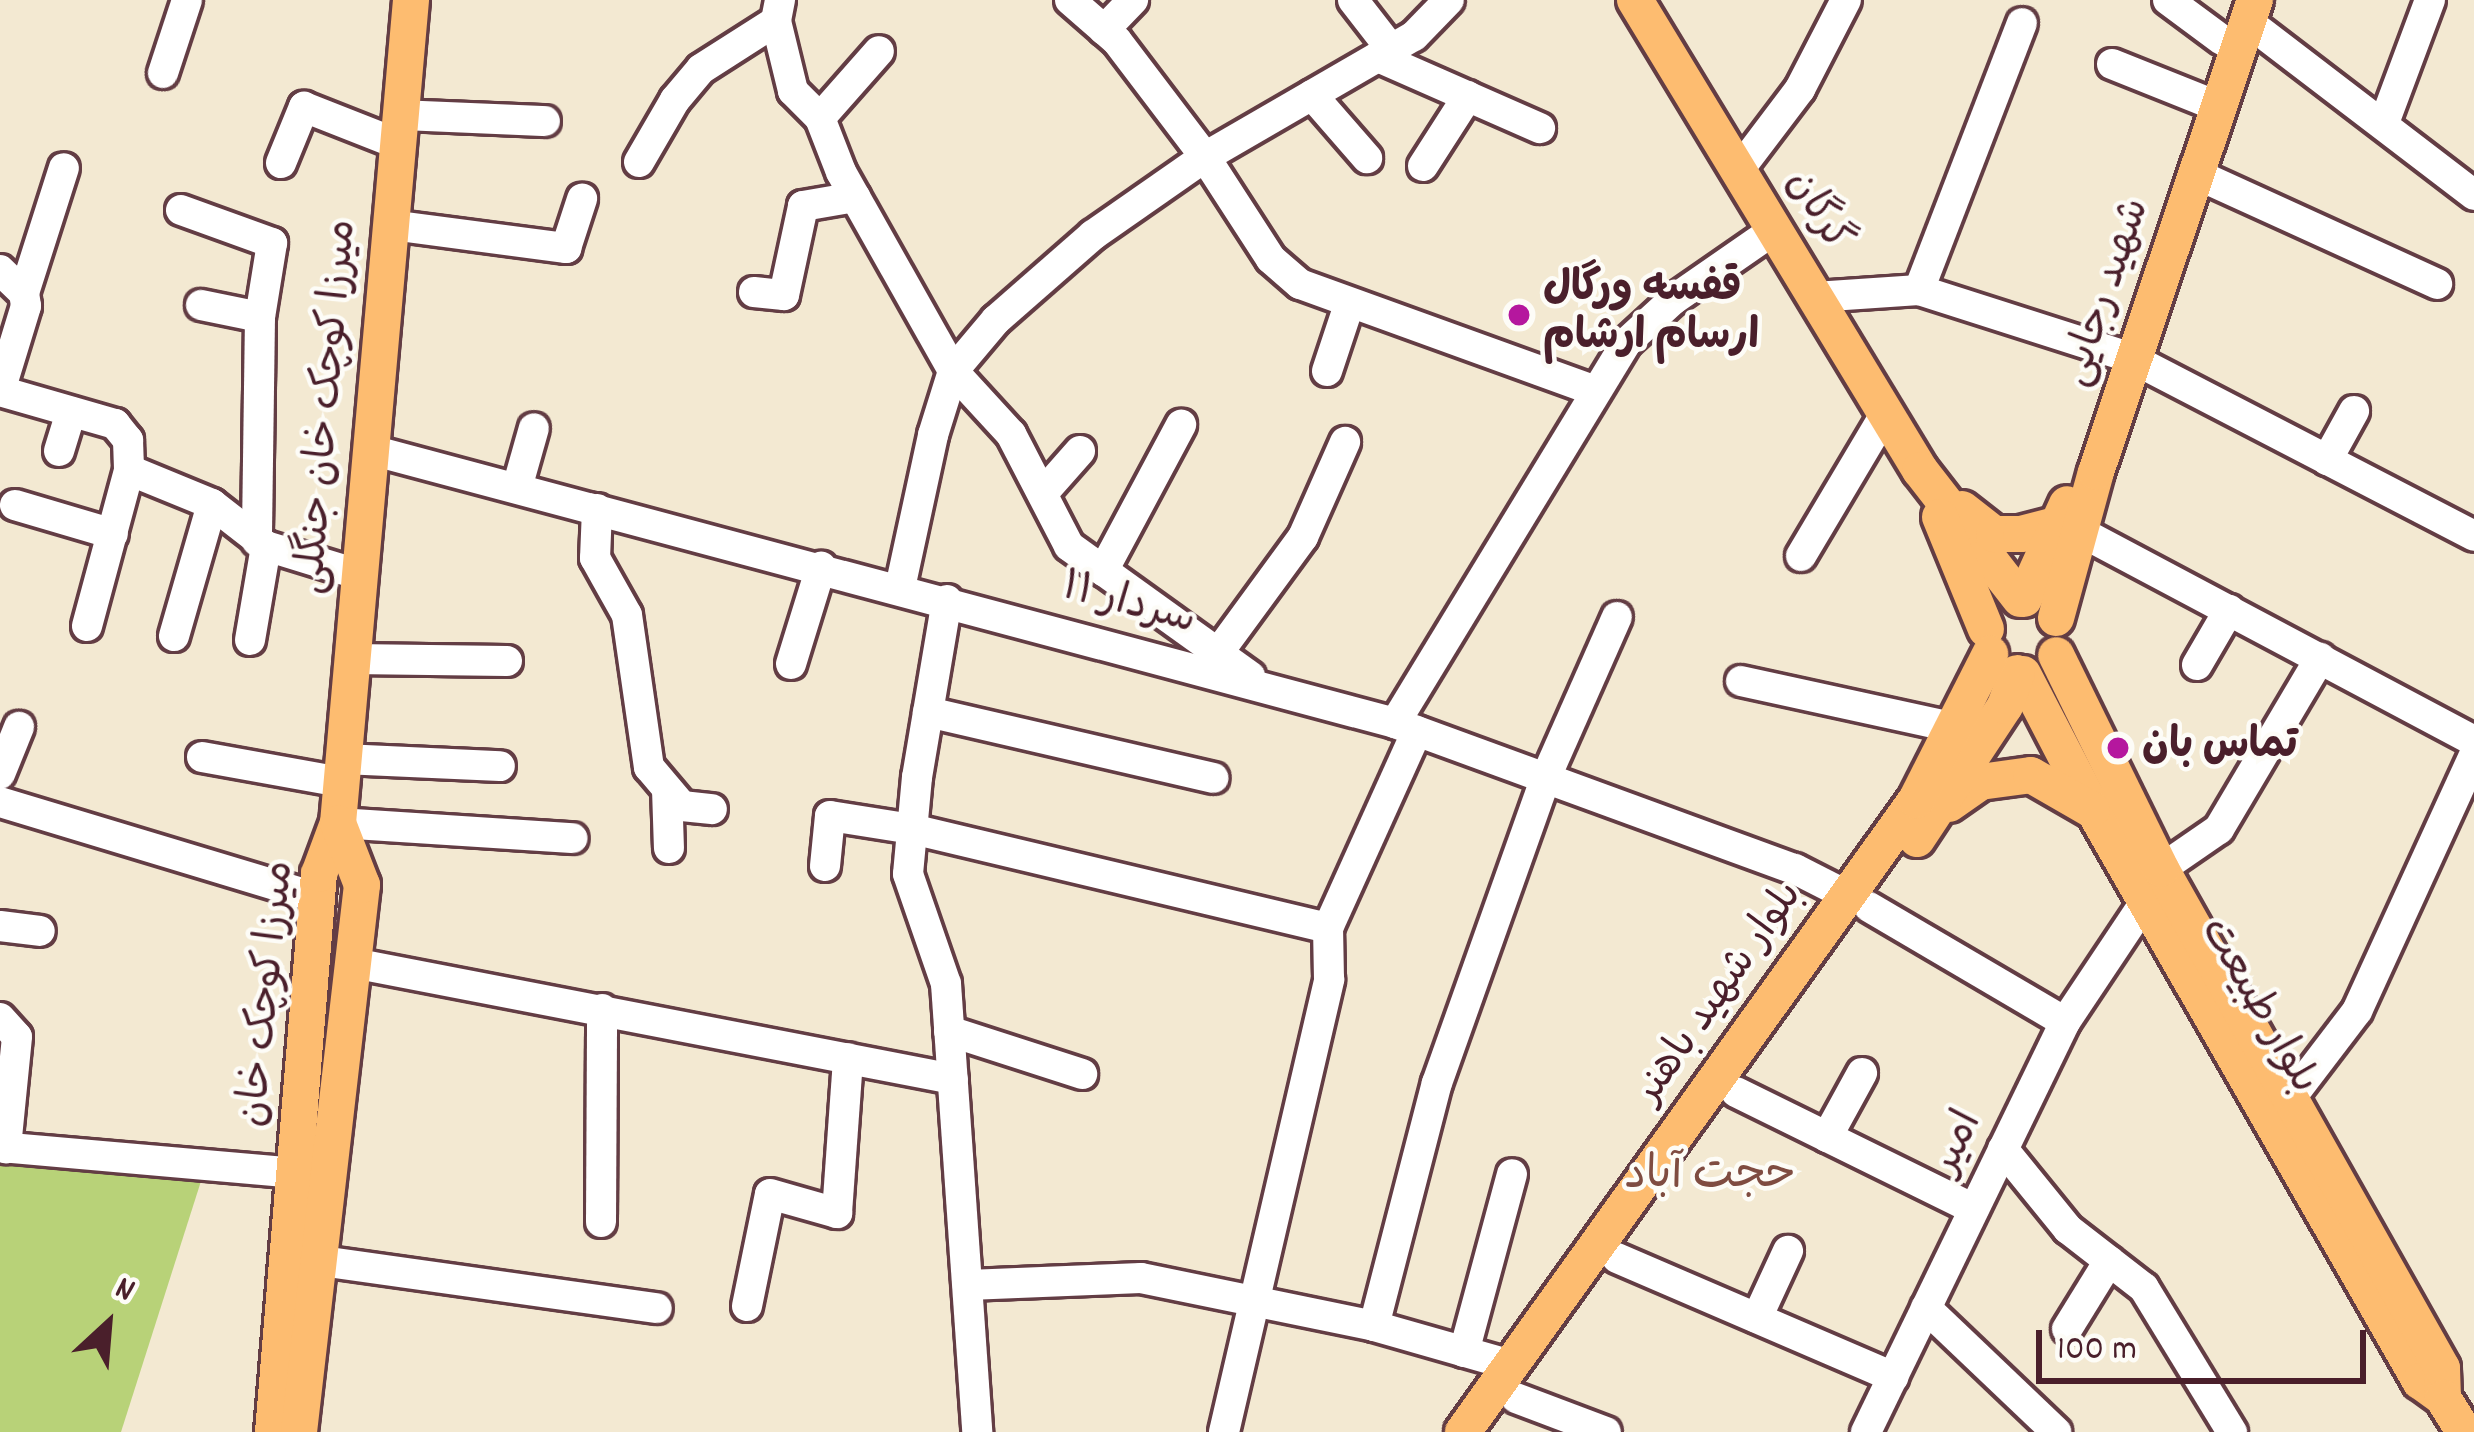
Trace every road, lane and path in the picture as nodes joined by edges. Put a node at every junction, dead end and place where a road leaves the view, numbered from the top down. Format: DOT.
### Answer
graph roads {
  1 [pos="187,0"];
  2 [pos="411,0"];
  3 [pos="1070,0"];
  4 [pos="1133,0"];
  5 [pos="1354,0"];
  6 [pos="1449,0"];
  7 [pos="1635,0"];
  8 [pos="2168,0"];
  9 [pos="2430,0"];
  10 [pos="1845,1"];
  11 [pos="778,10"];
  12 [pos="2240,15"];
  13 [pos="2022,23"];
  14 [pos="1104,30"];
  15 [pos="879,51"];
  16 [pos="1384,53"];
  17 [pos="2112,64"];
  18 [pos="163,74"];
  19 [pos="1312,95"];
  20 [pos="1468,96"];
  21 [pos="2201,100"];
  22 [pos="820,118"];
  23 [pos="545,122"];
  24 [pos="2384,123"];
  25 [pos="1540,128"];
  26 [pos="400,130"];
  27 [pos="1205,157"];
  28 [pos="1367,158"];
  29 [pos="639,162"];
  30 [pos="280,163"];
  31 [pos="1423,166"];
  32 [pos="64,168"];
  33 [pos="1738,170"];
  34 [pos="2196,174"];
  35 [pos="2474,196"];
  36 [pos="855,197"];
  37 [pos="582,199"];
  38 [pos="181,210"];
  39 [pos="391,225"];
  40 [pos="1774,230"];
  41 [pos="0,270"];
  42 [pos="2437,284"];
  43 [pos="1919,290"];
  44 [pos="754,292"];
  45 [pos="24,293"];
  46 [pos="1815,296"];
  47 [pos="1349,304"];
  48 [pos="201,305"];
  49 [pos="260,317"];
  50 [pos="2125,356"];
  51 [pos="953,371"];
  52 [pos="1327,371"];
  53 [pos="0,391"];
  54 [pos="1595,392"];
  55 [pos="2354,411"];
  56 [pos="71,412"];
  57 [pos="1886,413"];
  58 [pos="1180,424"];
  59 [pos="534,428"];
  60 [pos="1345,442"];
  61 [pos="371,450"];
  62 [pos="59,451"];
  63 [pos="1080,451"];
  64 [pos="2327,460"];
  65 [pos="129,470"];
  66 [pos="1920,470"];
  67 [pos="517,488"];
  68 [pos="1042,493"];
  69 [pos="212,504"];
  70 [pos="15,505"];
  71 [pos="597,509"];
  72 [pos="2070,528"];
  73 [pos="113,534"];
  74 [pos="2474,536"];
  75 [pos="261,543"];
  76 [pos="1801,556"];
  77 [pos="820,567"];
  78 [pos="1103,571"];
  79 [pos="357,574"];
  80 [pos="900,588"];
  81 [pos="2022,599"];
  82 [pos="947,601"];
  83 [pos="2229,610"];
  84 [pos="1617,617"];
  85 [pos="2056,618"];
  86 [pos="87,626"];
  87 [pos="174,636"];
  88 [pos="250,640"];
  89 [pos="1218,653"];
  90 [pos="2056,656"];
  91 [pos="2004,658"];
  92 [pos="2320,658"];
  93 [pos="352,659"];
  94 [pos="507,661"];
  95 [pos="791,664"];
  96 [pos="2197,665"];
  97 [pos="1741,682"];
  98 [pos="1264,687"];
  99 [pos="928,712"];
  100 [pos="19,727"];
  101 [pos="1406,727"];
  102 [pos="1956,728"];
  103 [pos="2474,741"];
  104 [pos="2474,756"];
  105 [pos="202,757"];
  106 [pos="500,766"];
  107 [pos="342,771"];
  108 [pos="0,774"];
  109 [pos="1213,778"];
  110 [pos="1546,778"];
  111 [pos="667,788"];
  112 [pos="0,802"];
  113 [pos="712,809"];
  114 [pos="2094,811"];
  115 [pos="1936,813"];
  116 [pos="338,823"];
  117 [pos="912,829"];
  118 [pos="573,838"];
  119 [pos="669,848"];
  120 [pos="825,866"];
  121 [pos="2162,869"];
  122 [pos="317,898"];
  123 [pos="1857,901"];
  124 [pos="2145,902"];
  125 [pos="0,926"];
  126 [pos="1328,928"];
  127 [pos="40,931"];
  128 [pos="353,964"];
  129 [pos="602,1009"];
  130 [pos="0,1018"];
  131 [pos="2065,1022"];
  132 [pos="949,1031"];
  133 [pos="848,1058"];
  134 [pos="342,1068"];
  135 [pos="304,1069"];
  136 [pos="1862,1073"];
  137 [pos="1082,1074"];
  138 [pos="953,1079"];
  139 [pos="1736,1092"];
  140 [pos="2290,1100"];
  141 [pos="1827,1137"];
  142 [pos="3,1148"];
  143 [pos="2003,1149"];
  144 [pos="296,1173"];
  145 [pos="1512,1174"];
  146 [pos="1974,1209"];
  147 [pos="601,1222"];
  148 [pos="1788,1251"];
  149 [pos="1617,1258"];
  150 [pos="321,1261"];
  151 [pos="2110,1261"];
  152 [pos="968,1285"];
  153 [pos="1250,1303"];
  154 [pos="747,1306"];
  155 [pos="1926,1307"];
  156 [pos="657,1308"];
  157 [pos="1756,1318"];
  158 [pos="1374,1326"];
  159 [pos="2067,1329"];
  160 [pos="1464,1352"];
  161 [pos="1893,1377"];
  162 [pos="1514,1382"];
  163 [pos="2450,1401"];
  164 [pos="273,1432"];
  165 [pos="299,1432"];
  166 [pos="977,1432"];
  167 [pos="1224,1432"];
  168 [pos="1463,1432"];
  169 [pos="1492,1432"];
  170 [pos="1606,1432"];
  171 [pos="1866,1432"];
  172 [pos="2056,1432"];
  173 [pos="2232,1432"];
  1 -- 18 [label="street"];
  2 -- 26 [label="main road, میرزا کوچک خان جنگلی"];
  3 -- 14 [label="street"];
  4 -- 14 [label="street"];
  5 -- 16 [label="street"];
  6 -- 16 [label="street"];
  7 -- 33 [label="main road, گرگان"];
  8 -- 12 [label="street"];
  9 -- 24 [label="street"];
  10 -- 33 [label="street"];
  11 -- 22 [label="street"];
  11 -- 29 [label="street"];
  12 -- 21 [label="main road, شهید رجایی"];
  12 -- 24 [label="street"];
  12 -- 34 [label="main road, شهید رجایی"];
  13 -- 43 [label="street"];
  14 -- 27 [label="street"];
  15 -- 22 [label="street"];
  16 -- 19 [label="street"];
  16 -- 20 [label="street"];
  17 -- 21 [label="street"];
  19 -- 27 [label="street"];
  19 -- 28 [label="street"];
  20 -- 25 [label="street"];
  20 -- 31 [label="street"];
  21 -- 50 [label="main road, شهید رجایی"];
  22 -- 36 [label="street"];
  23 -- 26 [label="street"];
  24 -- 35 [label="street"];
  26 -- 30 [label="street"];
  26 -- 39 [label="main road, میرزا کوچک خان جنگلی"];
  27 -- 47 [label="street"];
  27 -- 51 [label="street"];
  32 -- 45 [label="street"];
  33 -- 40 [label="main road, گرگان"];
  34 -- 42 [label="street"];
  34 -- 50 [label="main road, شهید رجایی"];
  36 -- 44 [label="street"];
  36 -- 51 [label="street"];
  37 -- 39 [label="street"];
  38 -- 49 [label="street"];
  39 -- 61 [label="main road, میرزا کوچک خان جنگلی"];
  40 -- 46 [label="main road, گرگان"];
  40 -- 54 [label="street"];
  41 -- 45 [label="street"];
  43 -- 46 [label="street"];
  43 -- 50 [label="street"];
  45 -- 53 [label="street"];
  46 -- 57 [label="main road, گرگان"];
  47 -- 52 [label="street"];
  47 -- 54 [label="street"];
  48 -- 49 [label="street"];
  49 -- 75 [label="street"];
  50 -- 64 [label="street"];
  50 -- 72 [label="main road, شهید رجایی"];
  51 -- 68 [label="street"];
  51 -- 80 [label="street"];
  53 -- 56 [label="street"];
  54 -- 101 [label="street"];
  55 -- 64 [label="street"];
  56 -- 62 [label="street"];
  56 -- 65 [label="street"];
  57 -- 66 [label="main road, گرگان"];
  57 -- 76 [label="street"];
  58 -- 78 [label="street"];
  59 -- 67 [label="street"];
  60 -- 89 [label="street"];
  61 -- 67 [label="street, سردار ۱۱"];
  61 -- 79 [label="main road, میرزا کوچک خان جنگلی"];
  63 -- 68 [label="street"];
  64 -- 74 [label="street"];
  65 -- 69 [label="street"];
  65 -- 73 [label="street"];
  66 -- 72 [label="main road"];
  66 -- 81 [label="main road"];
  66 -- 91 [label="main road, بلوار طبیعت"];
  67 -- 71 [label="street, سردار ۱۱"];
  68 -- 78 [label="street"];
  69 -- 75 [label="street"];
  69 -- 87 [label="street"];
  70 -- 73 [label="street"];
  71 -- 77 [label="street, سردار ۱۱"];
  71 -- 111 [label="street"];
  72 -- 81 [label="main road, شهید رجایی"];
  72 -- 83 [label="street"];
  72 -- 85 [label="main road, شهید رجایی"];
  73 -- 86 [label="street"];
  75 -- 79 [label="street"];
  75 -- 88 [label="street"];
  77 -- 80 [label="street, سردار ۱۱"];
  77 -- 95 [label="street"];
  78 -- 89 [label="street"];
  79 -- 93 [label="main road, میرزا کوچک خان جنگلی"];
  80 -- 82 [label="street, سردار ۱۱"];
  81 -- 85 [label="main road"];
  81 -- 91 [label="main road"];
  82 -- 98 [label="street, سردار ۱۱"];
  82 -- 99 [label="street"];
  83 -- 92 [label="street"];
  83 -- 96 [label="street"];
  84 -- 110 [label="street"];
  85 -- 90 [label="main road"];
  89 -- 98 [label="street"];
  90 -- 91 [label="main road"];
  90 -- 121 [label="main road, بلوار طبیعت"];
  91 -- 102 [label="main road, بلوار شهید باهنر"];
  91 -- 114 [label="main road, بلوار طبیعت"];
  91 -- 115 [label="main road, بلوار شهید باهنر"];
  92 -- 103 [label="street"];
  92 -- 121 [label="street"];
  93 -- 94 [label="street"];
  93 -- 107 [label="main road, میرزا کوچک خان جنگلی"];
  97 -- 102 [label="street"];
  98 -- 101 [label="street, سردار ۱۱"];
  99 -- 109 [label="street"];
  99 -- 117 [label="street"];
  100 -- 108 [label="street"];
  101 -- 110 [label="street, سردار ۱۱"];
  101 -- 126 [label="street"];
  102 -- 123 [label="main road, بلوار شهید باهنر"];
  104 -- 140 [label="street"];
  105 -- 107 [label="street"];
  106 -- 107 [label="street"];
  107 -- 116 [label="main road, میرزا کوچک خان جنگلی"];
  110 -- 123 [label="street, سردار ۱۱"];
  110 -- 158 [label="street"];
  111 -- 113 [label="street"];
  111 -- 119 [label="street"];
  112 -- 122 [label="street"];
  114 -- 115 [label="main road"];
  114 -- 124 [label="main road, بلوار طبیعت"];
  115 -- 123 [label="main road, بلوار شهید باهنر"];
  116 -- 118 [label="street"];
  116 -- 122 [label="main road, میرزا کوچک خان"];
  116 -- 128 [label="main road, میرزا کوچک خان"];
  117 -- 120 [label="street"];
  117 -- 126 [label="street"];
  117 -- 132 [label="street"];
  121 -- 140 [label="main road, بلوار طبیعت"];
  122 -- 135 [label="main road, میرزا کوچک خان"];
  123 -- 131 [label="street, سردار ۱۱"];
  123 -- 139 [label="main road, بلوار شهید باهنر"];
  123 -- 162 [label="main road, بلوار شهید باهنر"];
  124 -- 131 [label="street, امیر"];
  124 -- 163 [label="main road, بلوار طبیعت"];
  125 -- 127 [label="street"];
  126 -- 153 [label="street"];
  128 -- 129 [label="street"];
  128 -- 134 [label="main road, میرزا کوچک خان"];
  129 -- 133 [label="street"];
  129 -- 147 [label="street"];
  130 -- 142 [label="street"];
  131 -- 143 [label="street, امیر"];
  132 -- 137 [label="street"];
  132 -- 138 [label="street"];
  133 -- 138 [label="street"];
  133 -- 154 [label="street"];
  134 -- 135 [label="main road"];
  134 -- 150 [label="main road, میرزا کوچک خان"];
  135 -- 144 [label="main road, میرزا کوچک خان"];
  136 -- 141 [label="street"];
  138 -- 152 [label="street"];
  139 -- 141 [label="street"];
  139 -- 149 [label="main road, بلوار شهید باهنر"];
  140 -- 163 [label="main road, بلوار طبیعت"];
  141 -- 146 [label="street"];
  142 -- 144 [label="street"];
  143 -- 146 [label="street, امیر"];
  143 -- 151 [label="street"];
  144 -- 164 [label="main road, میرزا کوچک خان"];
  145 -- 160 [label="street"];
  146 -- 155 [label="street, امیر"];
  148 -- 157 [label="street"];
  149 -- 157 [label="street"];
  149 -- 162 [label="main road, بلوار شهید باهنر"];
  150 -- 156 [label="street"];
  150 -- 165 [label="main road, میرزا کوچک خان"];
  151 -- 159 [label="street"];
  151 -- 173 [label="street"];
  152 -- 153 [label="street"];
  152 -- 166 [label="street"];
  153 -- 158 [label="street"];
  153 -- 167 [label="street"];
  155 -- 161 [label="street, امیر"];
  155 -- 172 [label="street"];
  157 -- 161 [label="street"];
  158 -- 160 [label="street"];
  160 -- 162 [label="street"];
  161 -- 171 [label="street, امیر"];
  162 -- 168 [label="main road, بلوار شهید باهنر"];
  162 -- 169 [label="main road, بلوار شهید باهنر"];
  162 -- 170 [label="street"];
}
